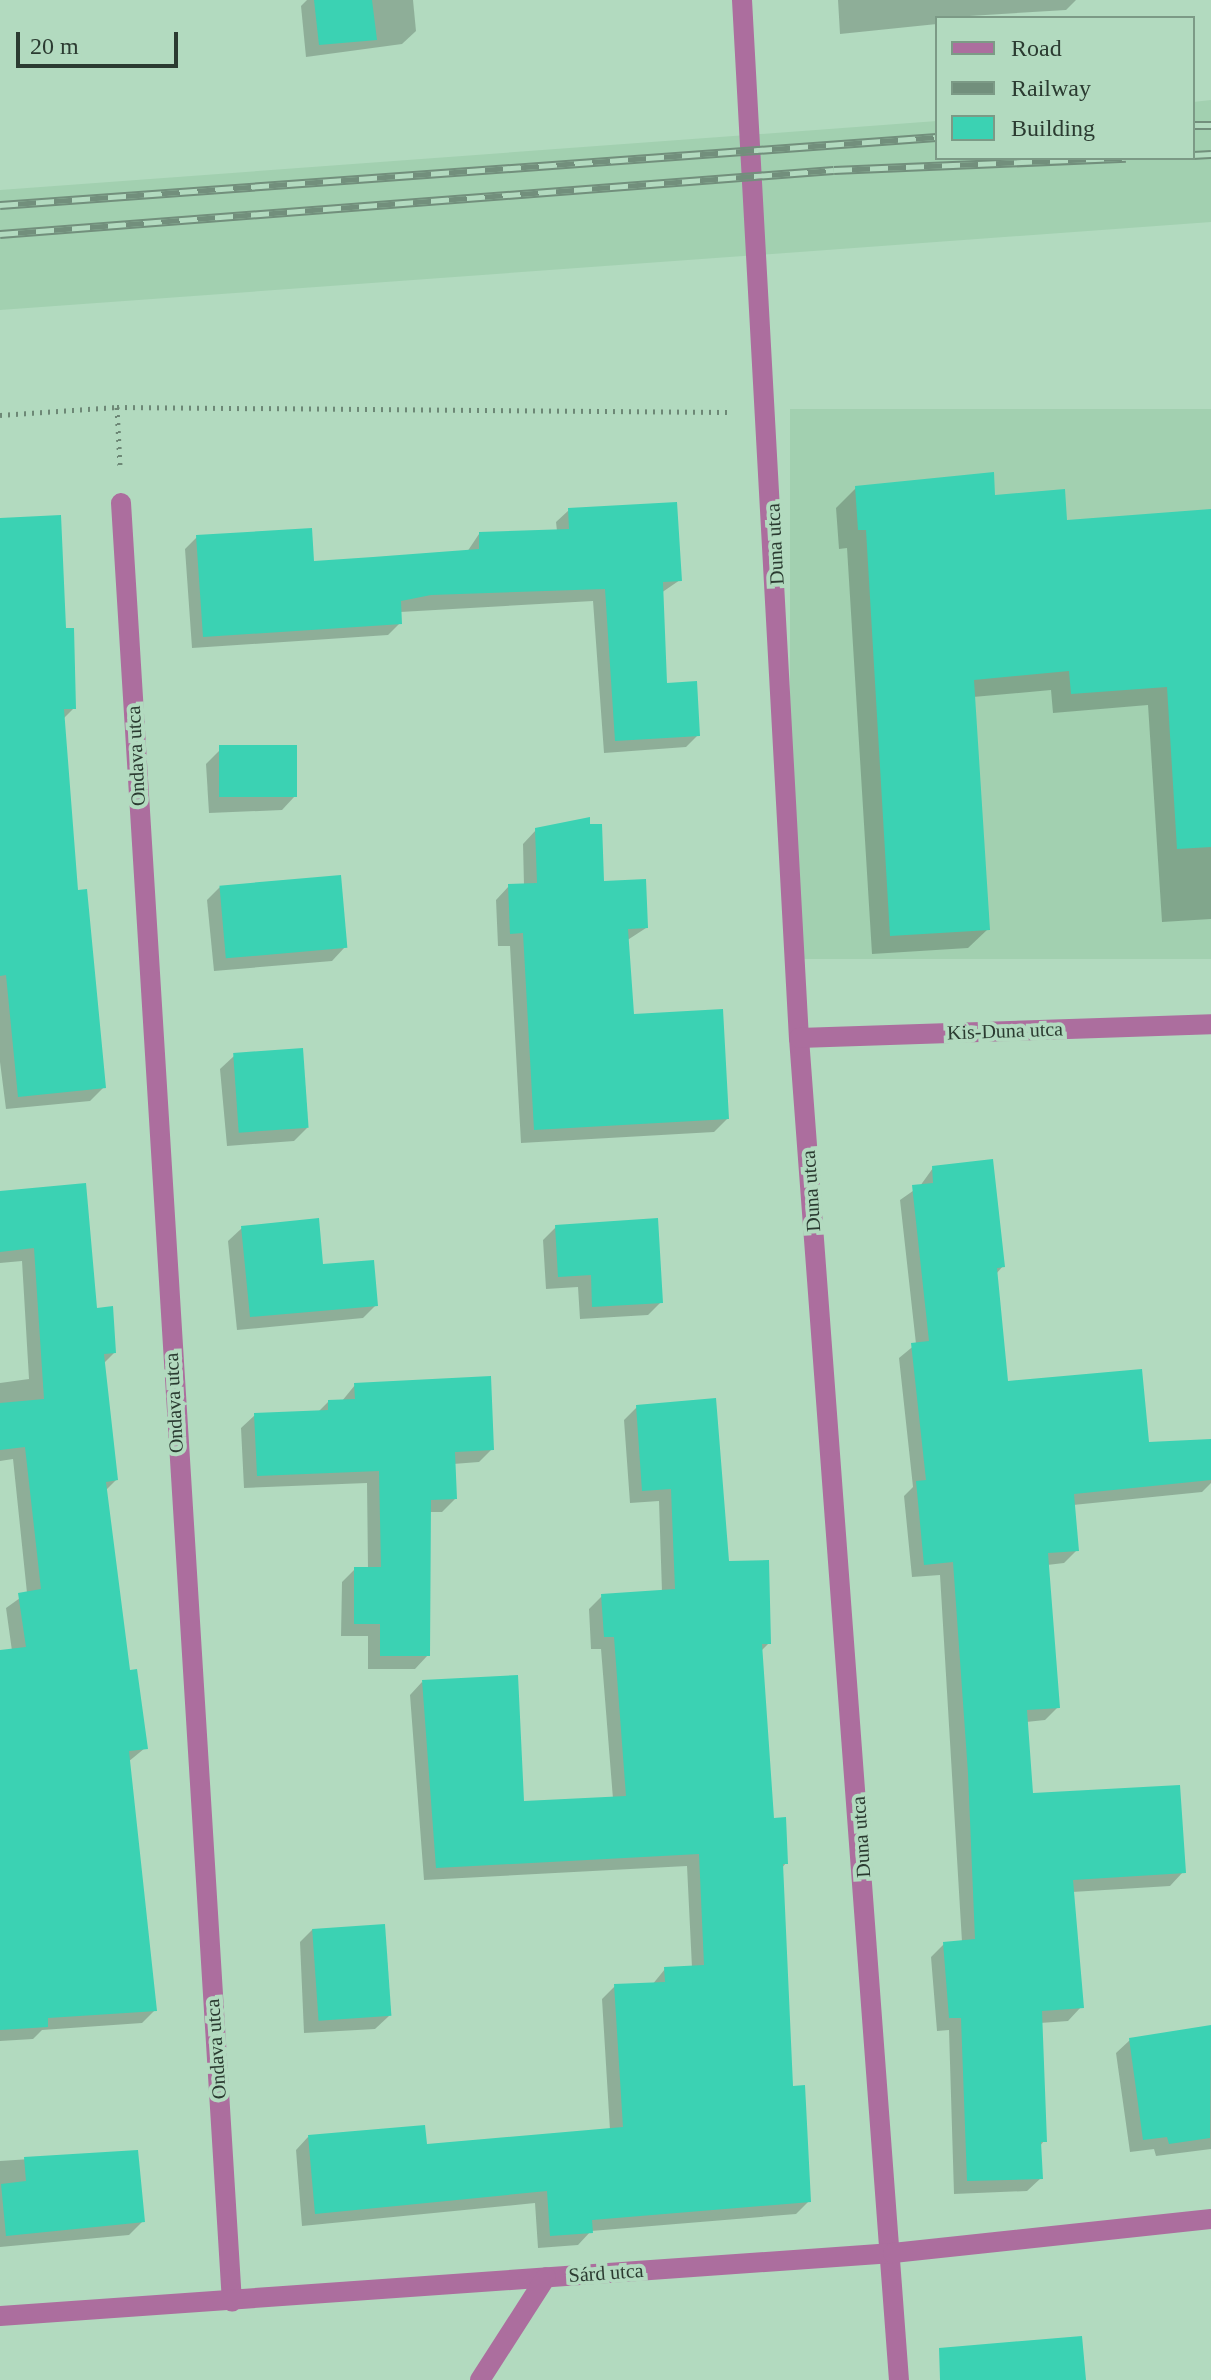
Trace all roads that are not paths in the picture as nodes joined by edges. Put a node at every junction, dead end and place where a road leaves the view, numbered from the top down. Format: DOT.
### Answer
graph roads {
  1 [pos="742,0"];
  2 [pos="121,503"];
  3 [pos="1211,1024"];
  4 [pos="799,1038"];
  5 [pos="1211,2219"];
  6 [pos="893,2253"];
  7 [pos="546,2277"];
  8 [pos="232,2302"];
  9 [pos="0,2316"];
  10 [pos="480,2380"];
  11 [pos="899,2380"];
  1 -- 4 [label="street, Duna utca"];
  2 -- 8 [label="street, Ondava utca"];
  3 -- 4 [label="street, Kis-Duna utca"];
  4 -- 6 [label="street, Duna utca"];
  5 -- 6 [label="street, Sárd utca"];
  6 -- 7 [label="street, Sárd utca"];
  6 -- 11 [label="street, Duna utca"];
  7 -- 8 [label="street, Sárd utca"];
  7 -- 10 [label="street"];
  8 -- 9 [label="street, Sárd utca"];
}
